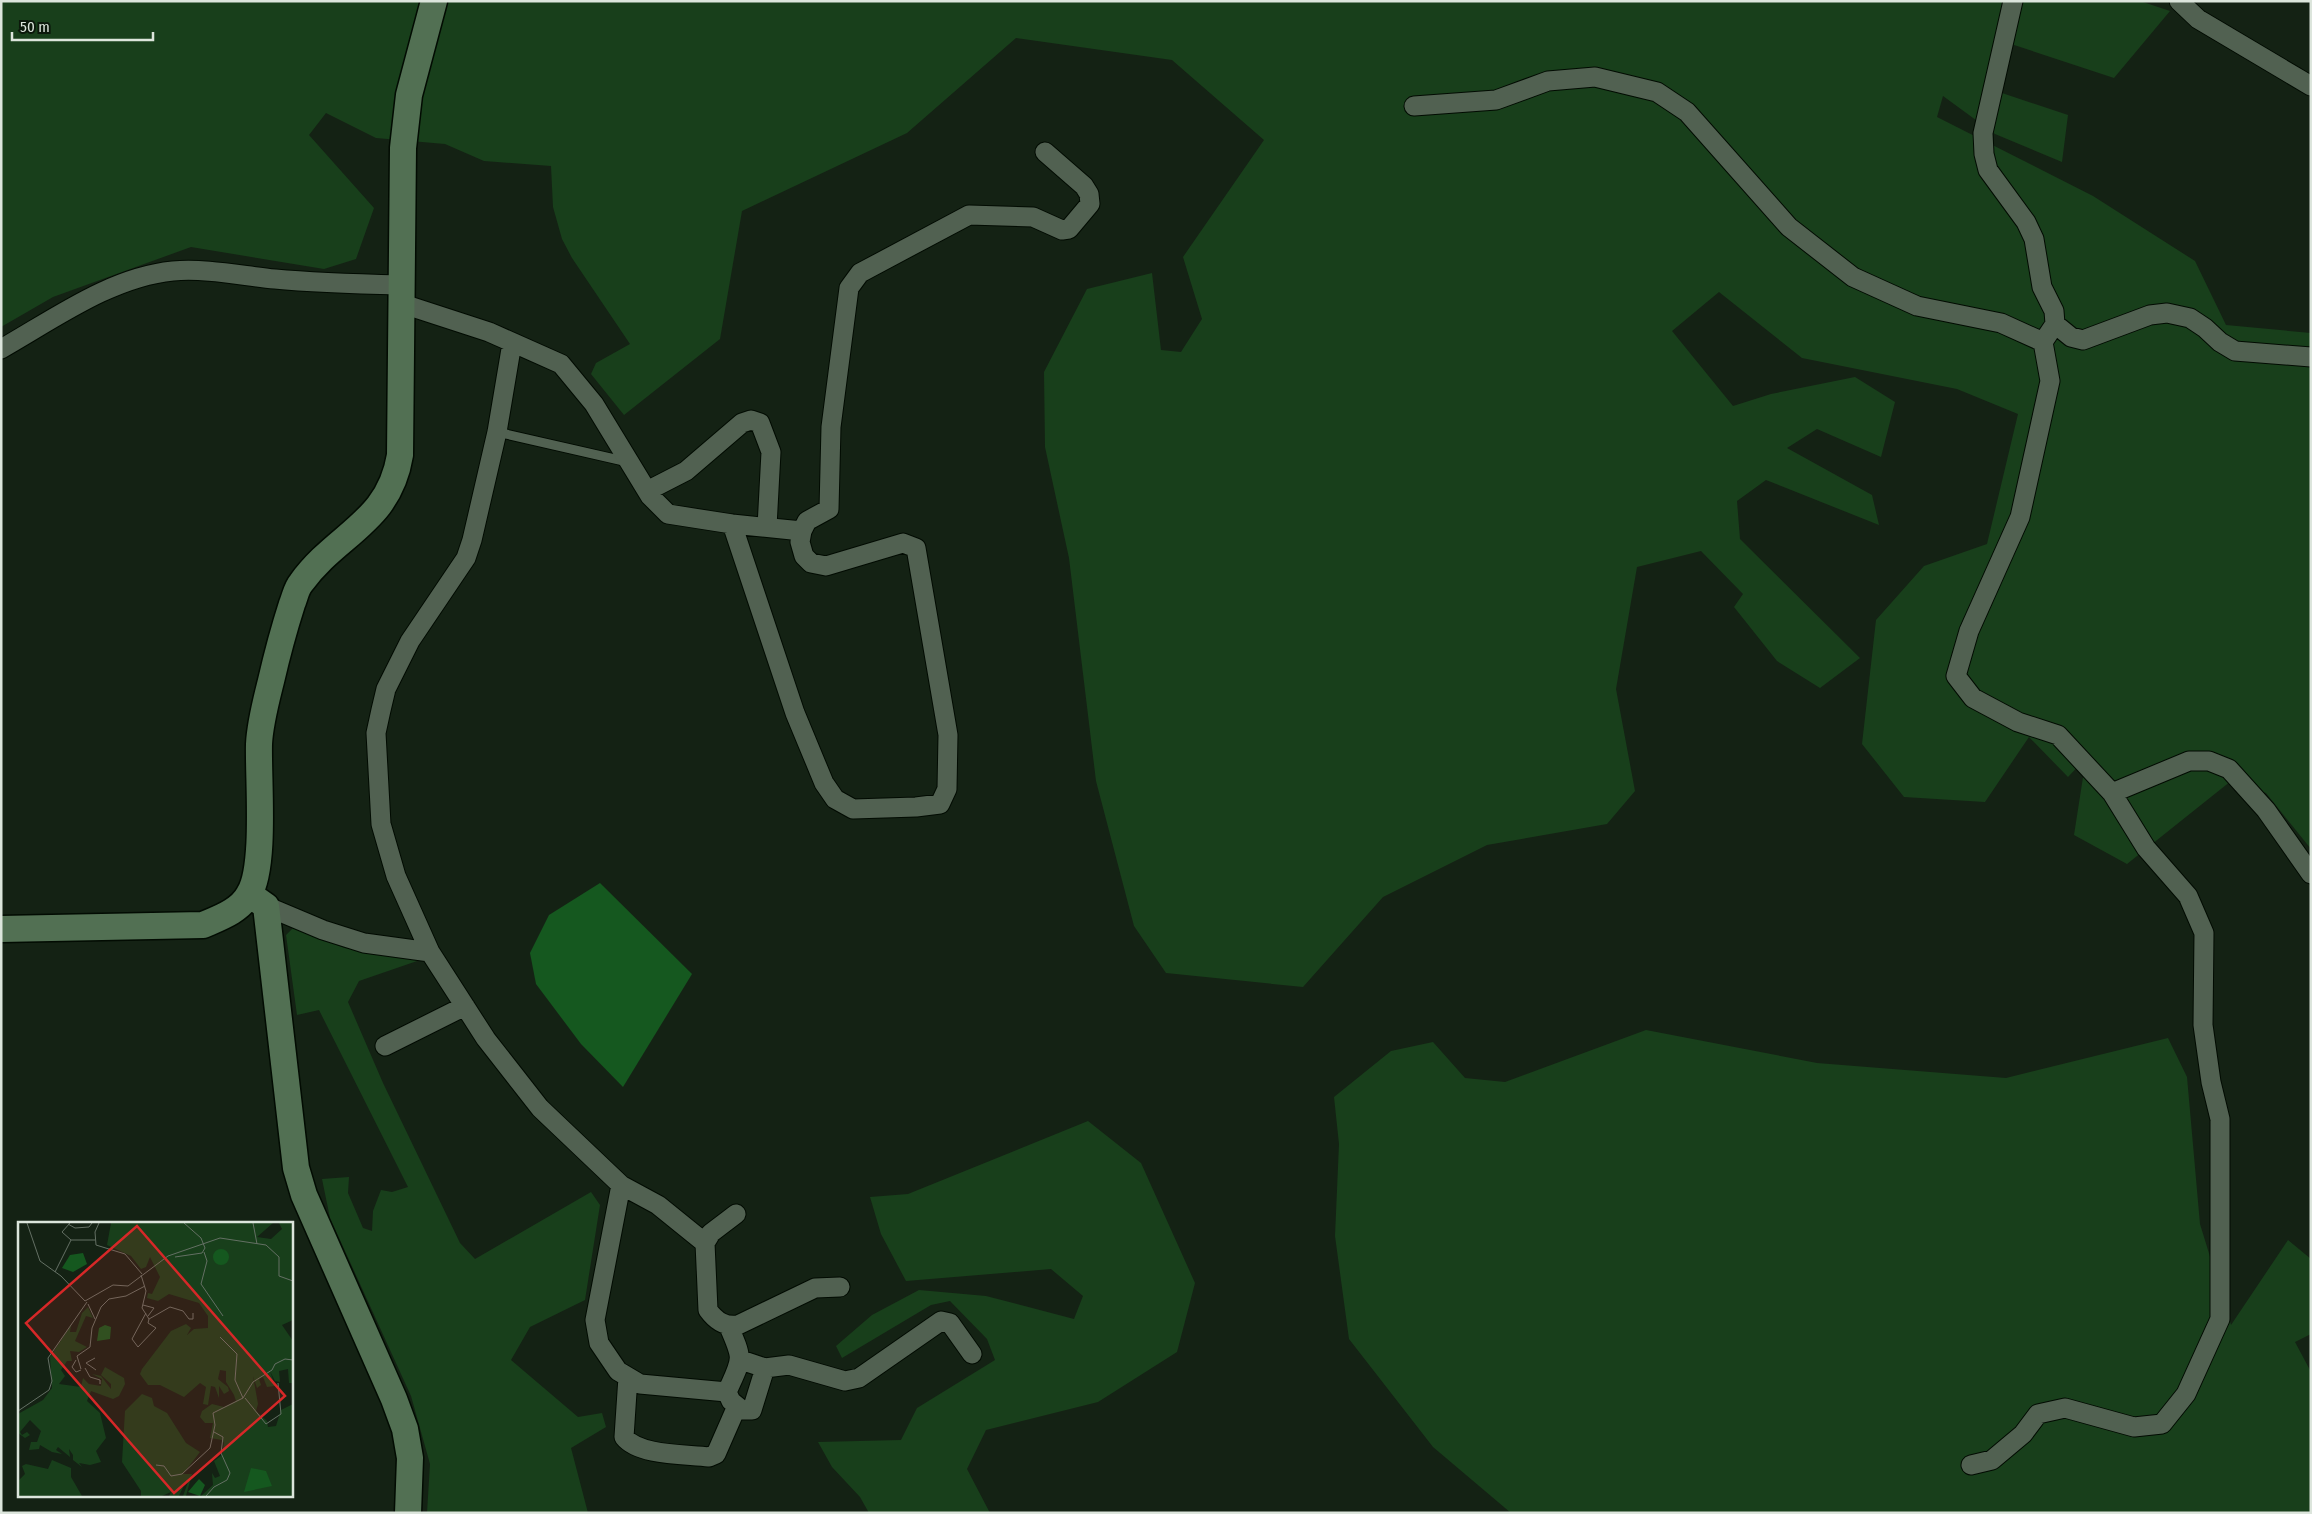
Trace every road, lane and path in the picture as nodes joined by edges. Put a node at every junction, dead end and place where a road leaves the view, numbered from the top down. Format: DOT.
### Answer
graph roads {
  1 [pos="434,1"];
  2 [pos="2013,1"];
  3 [pos="2179,1"];
  4 [pos="2311,86"];
  5 [pos="1414,106"];
  6 [pos="1045,152"];
  7 [pos="400,294"];
  8 [pos="2055,324"];
  9 [pos="2043,342"];
  10 [pos="512,343"];
  11 [pos="1,349"];
  12 [pos="2311,357"];
  13 [pos="497,432"];
  14 [pos="629,462"];
  15 [pos="647,491"];
  16 [pos="732,524"];
  17 [pos="767,527"];
  18 [pos="802,531"];
  19 [pos="2112,794"];
  20 [pos="2311,874"];
  21 [pos="258,900"];
  22 [pos="1,930"];
  23 [pos="430,952"];
  24 [pos="465,1006"];
  25 [pos="385,1046"];
  26 [pos="621,1185"];
  27 [pos="736,1214"];
  28 [pos="705,1243"];
  29 [pos="840,1287"];
  30 [pos="728,1327"];
  31 [pos="972,1354"];
  32 [pos="741,1360"];
  33 [pos="765,1368"];
  34 [pos="628,1377"];
  35 [pos="732,1399"];
  36 [pos="1971,1465"];
  37 [pos="408,1513"];
  1 -- 7 [label="street"];
  2 -- 8 [label="street"];
  3 -- 4 [label="street"];
  5 -- 9 [label="street"];
  6 -- 18 [label="street"];
  7 -- 10 [label="street"];
  7 -- 11 [label="street"];
  7 -- 21 [label="street"];
  8 -- 9 [label="street"];
  8 -- 12 [label="street"];
  9 -- 19 [label="street"];
  10 -- 13 [label="street"];
  10 -- 14 [label="street"];
  13 -- 14 [label="lane"];
  13 -- 23 [label="street"];
  14 -- 15 [label="street"];
  15 -- 16 [label="street"];
  15 -- 17 [label="street"];
  16 -- 17 [label="street"];
  16 -- 18 [label="street"];
  17 -- 18 [label="street"];
  19 -- 20 [label="street"];
  19 -- 36 [label="street"];
  21 -- 22 [label="street"];
  21 -- 23 [label="street"];
  21 -- 37 [label="street"];
  23 -- 24 [label="street"];
  24 -- 25 [label="street"];
  24 -- 26 [label="street"];
  26 -- 28 [label="street"];
  26 -- 34 [label="street"];
  27 -- 28 [label="street"];
  28 -- 30 [label="street"];
  29 -- 30 [label="street"];
  30 -- 32 [label="street"];
  31 -- 33 [label="street"];
  32 -- 33 [label="street"];
  32 -- 35 [label="street"];
  33 -- 35 [label="street"];
  34 -- 35 [label="street"];
  34 -- 35 [label="street"];
}
